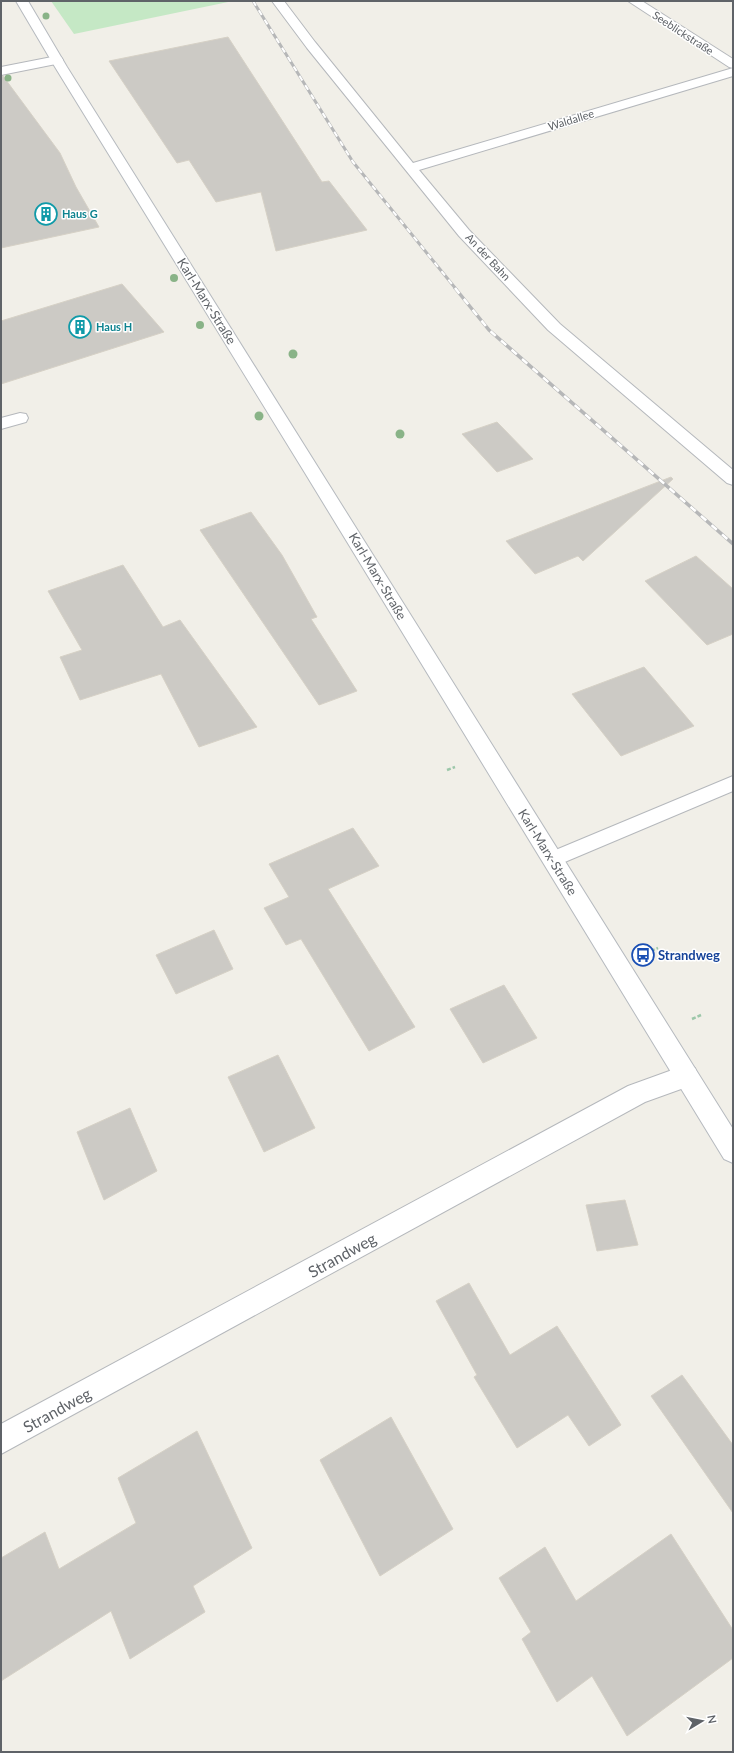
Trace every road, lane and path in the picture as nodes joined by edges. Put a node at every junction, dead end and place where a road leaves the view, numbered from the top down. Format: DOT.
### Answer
graph roads {
  1 [pos="22,1"];
  2 [pos="278,1"];
  3 [pos="634,1"];
  4 [pos="57,60"];
  5 [pos="733,64"];
  6 [pos="1,71"];
  7 [pos="733,72"];
  8 [pos="410,168"];
  9 [pos="20,418"];
  10 [pos="1,424"];
  11 [pos="733,479"];
  12 [pos="733,783"];
  13 [pos="552,859"];
  14 [pos="686,1076"];
  15 [pos="733,1151"];
  16 [pos="1,1440"];
  1 -- 4 [label="street, Karl-Marx-Straße"];
  2 -- 8 [label="street, An der Bahn"];
  3 -- 5 [label="street, Seeblickstraße"];
  4 -- 6 [label="street"];
  4 -- 13 [label="street, Karl-Marx-Straße"];
  7 -- 8 [label="street, Waldallee"];
  8 -- 11 [label="street, An der Bahn"];
  9 -- 10 [label="street"];
  12 -- 13 [label="lane"];
  13 -- 14 [label="street, Karl-Marx-Straße"];
  14 -- 15 [label="street, Karl-Marx-Straße"];
  14 -- 16 [label="street, Strandweg"];
}
